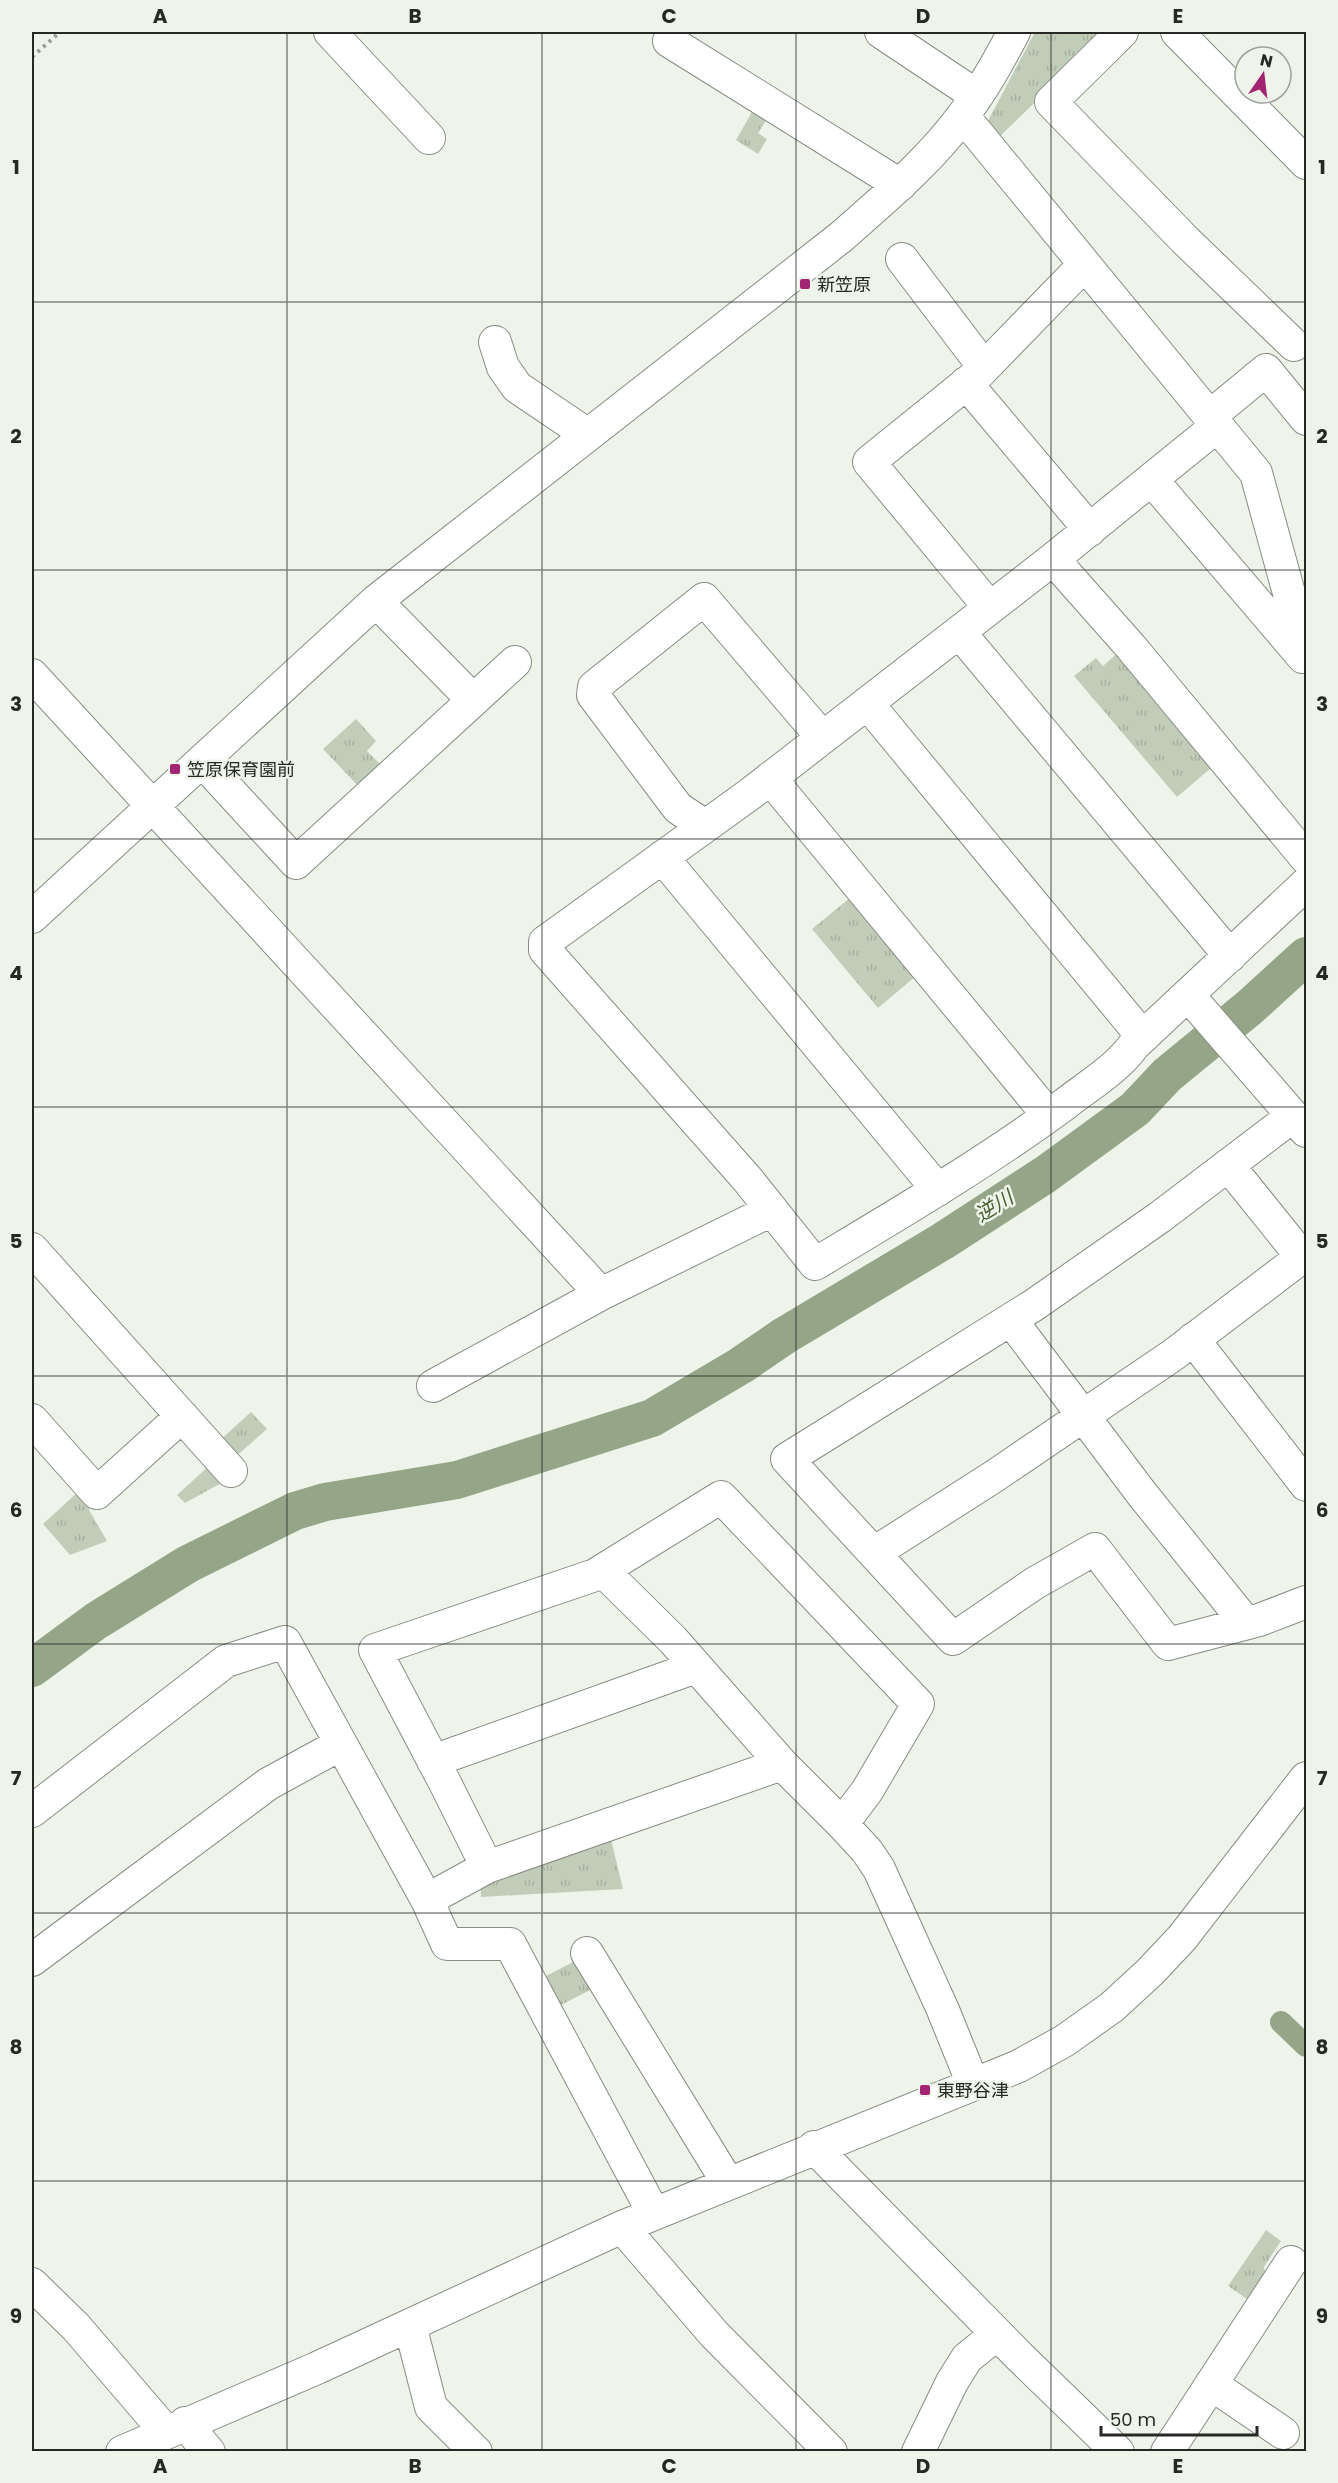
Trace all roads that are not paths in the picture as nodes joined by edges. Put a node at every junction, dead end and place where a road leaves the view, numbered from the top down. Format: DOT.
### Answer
graph roads {
  1 [pos="330,32"];
  2 [pos="881,32"];
  3 [pos="1014,32"];
  4 [pos="1122,32"];
  5 [pos="1177,32"];
  6 [pos="669,41"];
  7 [pos="970,106"];
  8 [pos="429,138"];
  9 [pos="1306,163"];
  10 [pos="900,185"];
  11 [pos="902,259"];
  12 [pos="1084,265"];
  13 [pos="1300,340"];
  14 [pos="495,342"];
  15 [pos="1266,370"];
  16 [pos="975,375"];
  17 [pos="1306,419"];
  18 [pos="1213,422"];
  19 [pos="588,435"];
  20 [pos="1152,480"];
  21 [pos="1090,530"];
  22 [pos="1053,559"];
  23 [pos="376,601"];
  24 [pos="990,608"];
  25 [pos="959,632"];
  26 [pos="1306,655"];
  27 [pos="1306,661"];
  28 [pos="515,662"];
  29 [pos="32,675"];
  30 [pos="473,700"];
  31 [pos="867,703"];
  32 [pos="822,737"];
  33 [pos="202,761"];
  34 [pos="770,778"];
  35 [pos="151,806"];
  36 [pos="705,826"];
  37 [pos="662,857"];
  38 [pos="1306,858"];
  39 [pos="1306,884"];
  40 [pos="32,917"];
  41 [pos="1230,956"];
  42 [pos="1193,1002"];
  43 [pos="1143,1036"];
  44 [pos="1049,1116"];
  45 [pos="1300,1124"];
  46 [pos="1228,1166"];
  47 [pos="938,1190"];
  48 [pos="772,1210"];
  49 [pos="32,1249"];
  50 [pos="601,1294"];
  51 [pos="1011,1320"];
  52 [pos="1193,1339"];
  53 [pos="433,1386"];
  54 [pos="182,1416"];
  55 [pos="1083,1416"];
  56 [pos="32,1420"];
  57 [pos="231,1471"];
  58 [pos="1306,1485"];
  59 [pos="874,1553"];
  60 [pos="603,1570"];
  61 [pos="1306,1602"];
  62 [pos="1246,1623"];
  63 [pos="696,1667"];
  64 [pos="341,1744"];
  65 [pos="433,1761"];
  66 [pos="782,1764"];
  67 [pos="1302,1791"];
  68 [pos="32,1811"];
  69 [pos="842,1824"];
  70 [pos="487,1867"];
  71 [pos="427,1900"];
  72 [pos="587,1953"];
  73 [pos="32,1960"];
  74 [pos="973,2084"];
  75 [pos="814,2147"];
  76 [pos="728,2183"];
  77 [pos="654,2214"];
  78 [pos="622,2227"];
  79 [pos="1291,2262"];
  80 [pos="33,2289"];
  81 [pos="410,2325"];
  82 [pos="997,2334"];
  83 [pos="1211,2384"];
  84 [pos="176,2428"];
  85 [pos="1283,2433"];
  86 [pos="122,2451"];
  87 [pos="209,2451"];
  88 [pos="476,2451"];
  89 [pos="831,2451"];
  90 [pos="918,2451"];
  91 [pos="1118,2451"];
  92 [pos="1167,2451"];
  1 -- 8 [label="street"];
  2 -- 7 [label="street"];
  3 -- 7 [label="street"];
  4 -- 13 [label="street"];
  5 -- 9 [label="street"];
  6 -- 10 [label="street"];
  7 -- 10 [label="street"];
  7 -- 12 [label="street"];
  10 -- 19 [label="street"];
  11 -- 16 [label="street"];
  12 -- 16 [label="street"];
  12 -- 18 [label="street"];
  13 -- 15 [label="street"];
  14 -- 19 [label="street"];
  15 -- 17 [label="street"];
  15 -- 18 [label="street"];
  16 -- 21 [label="street"];
  16 -- 24 [label="street"];
  18 -- 20 [label="street"];
  18 -- 26 [label="street"];
  19 -- 23 [label="street"];
  20 -- 21 [label="street"];
  20 -- 27 [label="street"];
  21 -- 22 [label="street"];
  22 -- 24 [label="street"];
  22 -- 38 [label="street"];
  23 -- 30 [label="street"];
  23 -- 33 [label="street"];
  24 -- 25 [label="street"];
  25 -- 31 [label="street"];
  25 -- 41 [label="street"];
  28 -- 30 [label="street"];
  29 -- 35 [label="street"];
  30 -- 33 [label="street"];
  31 -- 32 [label="street"];
  31 -- 43 [label="street"];
  32 -- 34 [label="street"];
  32 -- 36 [label="street"];
  33 -- 35 [label="street"];
  34 -- 36 [label="street"];
  34 -- 44 [label="street"];
  35 -- 40 [label="street"];
  35 -- 50 [label="street"];
  36 -- 37 [label="street"];
  37 -- 47 [label="street"];
  37 -- 48 [label="street"];
  39 -- 41 [label="street"];
  41 -- 42 [label="street"];
  42 -- 43 [label="street"];
  42 -- 45 [label="street"];
  43 -- 44 [label="street"];
  44 -- 47 [label="street"];
  45 -- 46 [label="street"];
  46 -- 51 [label="street"];
  46 -- 52 [label="street"];
  47 -- 48 [label="street"];
  48 -- 50 [label="street"];
  49 -- 54 [label="street"];
  50 -- 53 [label="street"];
  51 -- 55 [label="street"];
  51 -- 59 [label="street"];
  52 -- 55 [label="street"];
  52 -- 58 [label="street"];
  54 -- 56 [label="street"];
  54 -- 57 [label="street"];
  55 -- 59 [label="street"];
  55 -- 62 [label="street"];
  59 -- 62 [label="street"];
  60 -- 63 [label="street"];
  60 -- 65 [label="street"];
  60 -- 69 [label="street"];
  61 -- 62 [label="street"];
  63 -- 65 [label="street"];
  63 -- 66 [label="street"];
  64 -- 68 [label="street"];
  64 -- 71 [label="street"];
  64 -- 73 [label="street"];
  65 -- 70 [label="street"];
  66 -- 69 [label="street"];
  66 -- 70 [label="street"];
  67 -- 74 [label="street"];
  69 -- 74 [label="street"];
  70 -- 71 [label="street"];
  71 -- 77 [label="street"];
  72 -- 76 [label="street"];
  74 -- 75 [label="street"];
  75 -- 76 [label="street"];
  75 -- 82 [label="street"];
  76 -- 77 [label="street"];
  77 -- 78 [label="street"];
  78 -- 81 [label="street"];
  78 -- 89 [label="street"];
  79 -- 83 [label="street"];
  80 -- 84 [label="street"];
  81 -- 84 [label="street"];
  81 -- 88 [label="street"];
  82 -- 90 [label="street"];
  82 -- 91 [label="street"];
  83 -- 85 [label="street"];
  83 -- 92 [label="street"];
  84 -- 86 [label="street"];
  84 -- 87 [label="street"];
}
